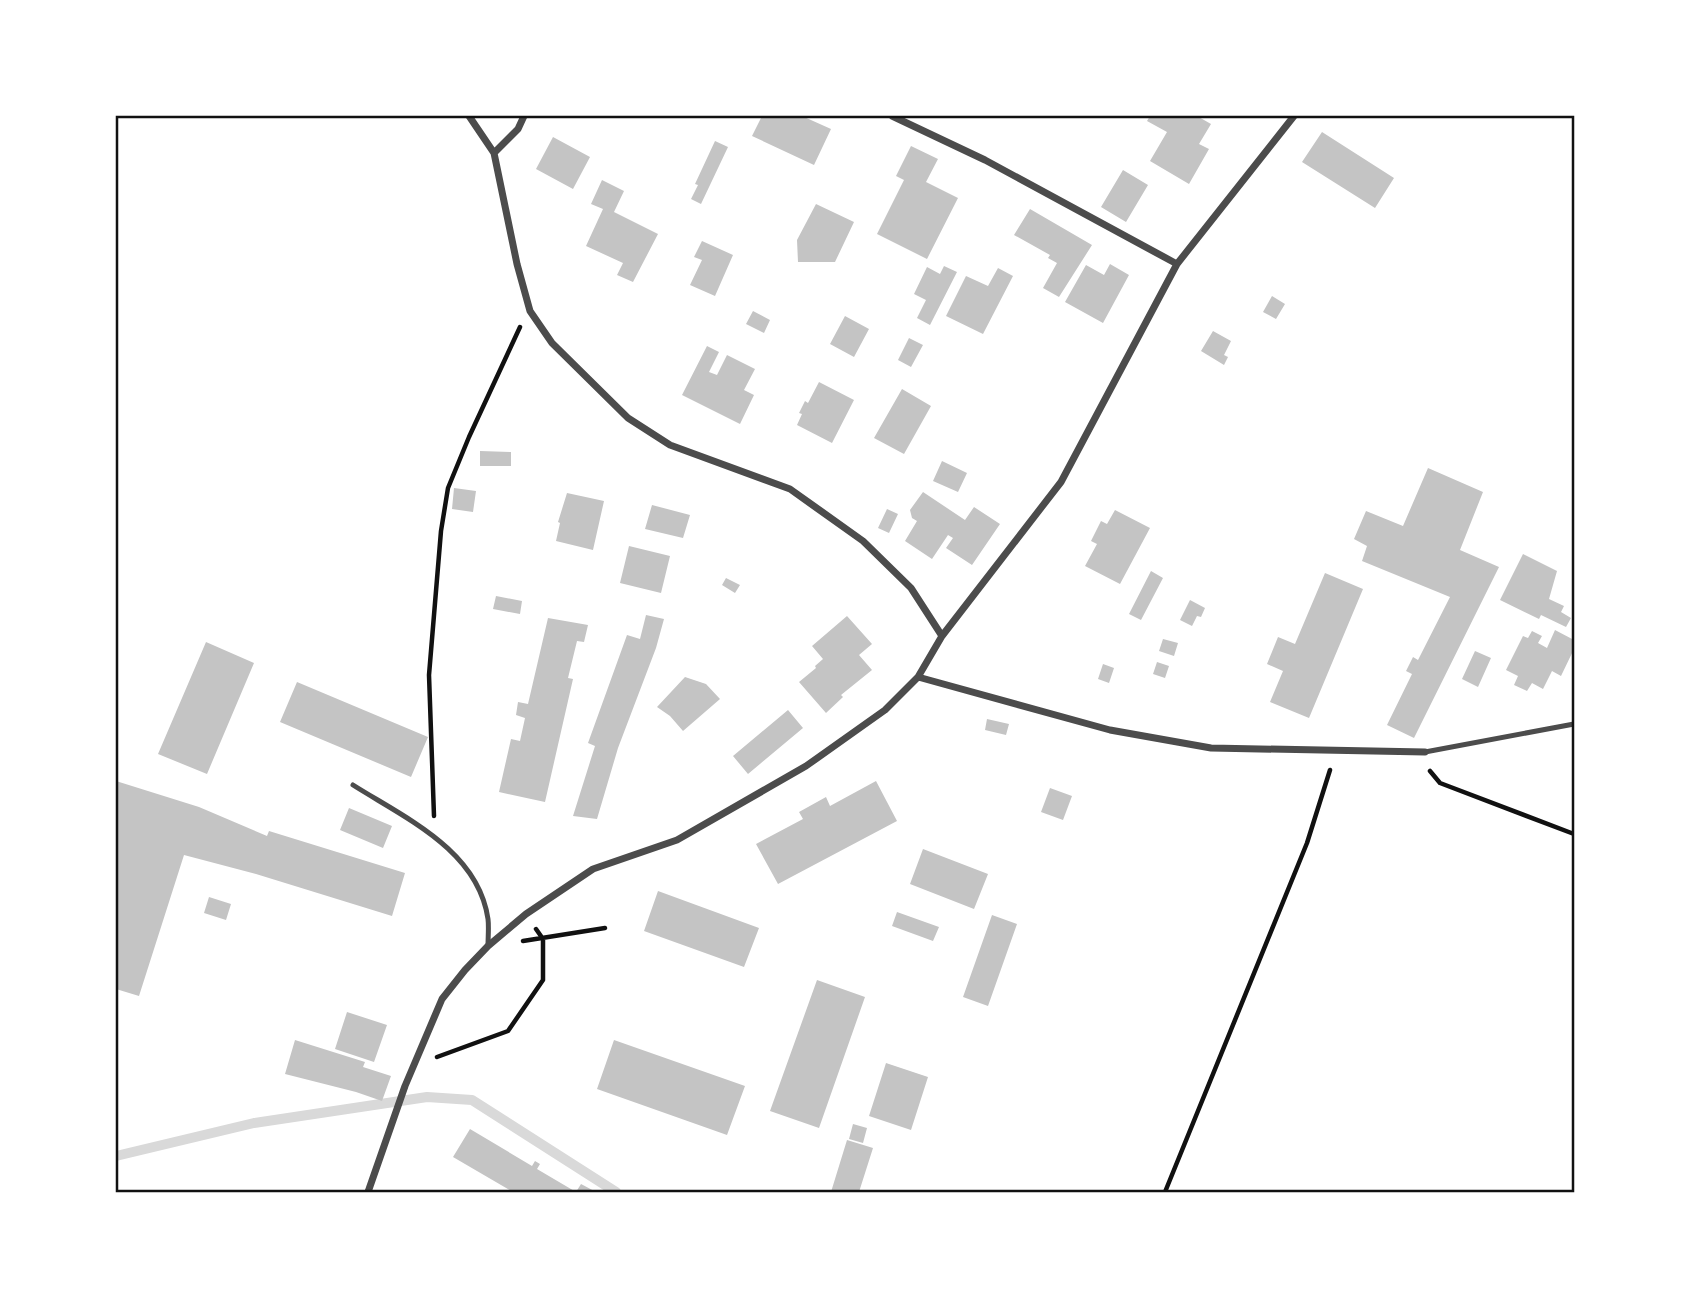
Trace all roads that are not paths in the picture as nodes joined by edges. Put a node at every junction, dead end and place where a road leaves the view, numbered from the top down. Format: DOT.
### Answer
graph roads {
  1 [pos="469,116"];
  2 [pos="524,116"];
  3 [pos="892,116"];
  4 [pos="1294,116"];
  5 [pos="494,153"];
  6 [pos="1177,264"];
  7 [pos="942,636"];
  8 [pos="918,677"];
  9 [pos="1574,724"];
  10 [pos="1425,752"];
  11 [pos="353,785"];
  12 [pos="488,946"];
  13 [pos="368,1192"];
  1 -- 5 [label="street"];
  2 -- 5 [label="street"];
  3 -- 6 [label="street"];
  4 -- 6 [label="street"];
  5 -- 7 [label="street"];
  6 -- 7 [label="street"];
  7 -- 8 [label="street"];
  8 -- 10 [label="street"];
  8 -- 12 [label="street"];
  9 -- 10 [label="lane"];
  11 -- 12 [label="lane"];
  12 -- 13 [label="street"];
}
